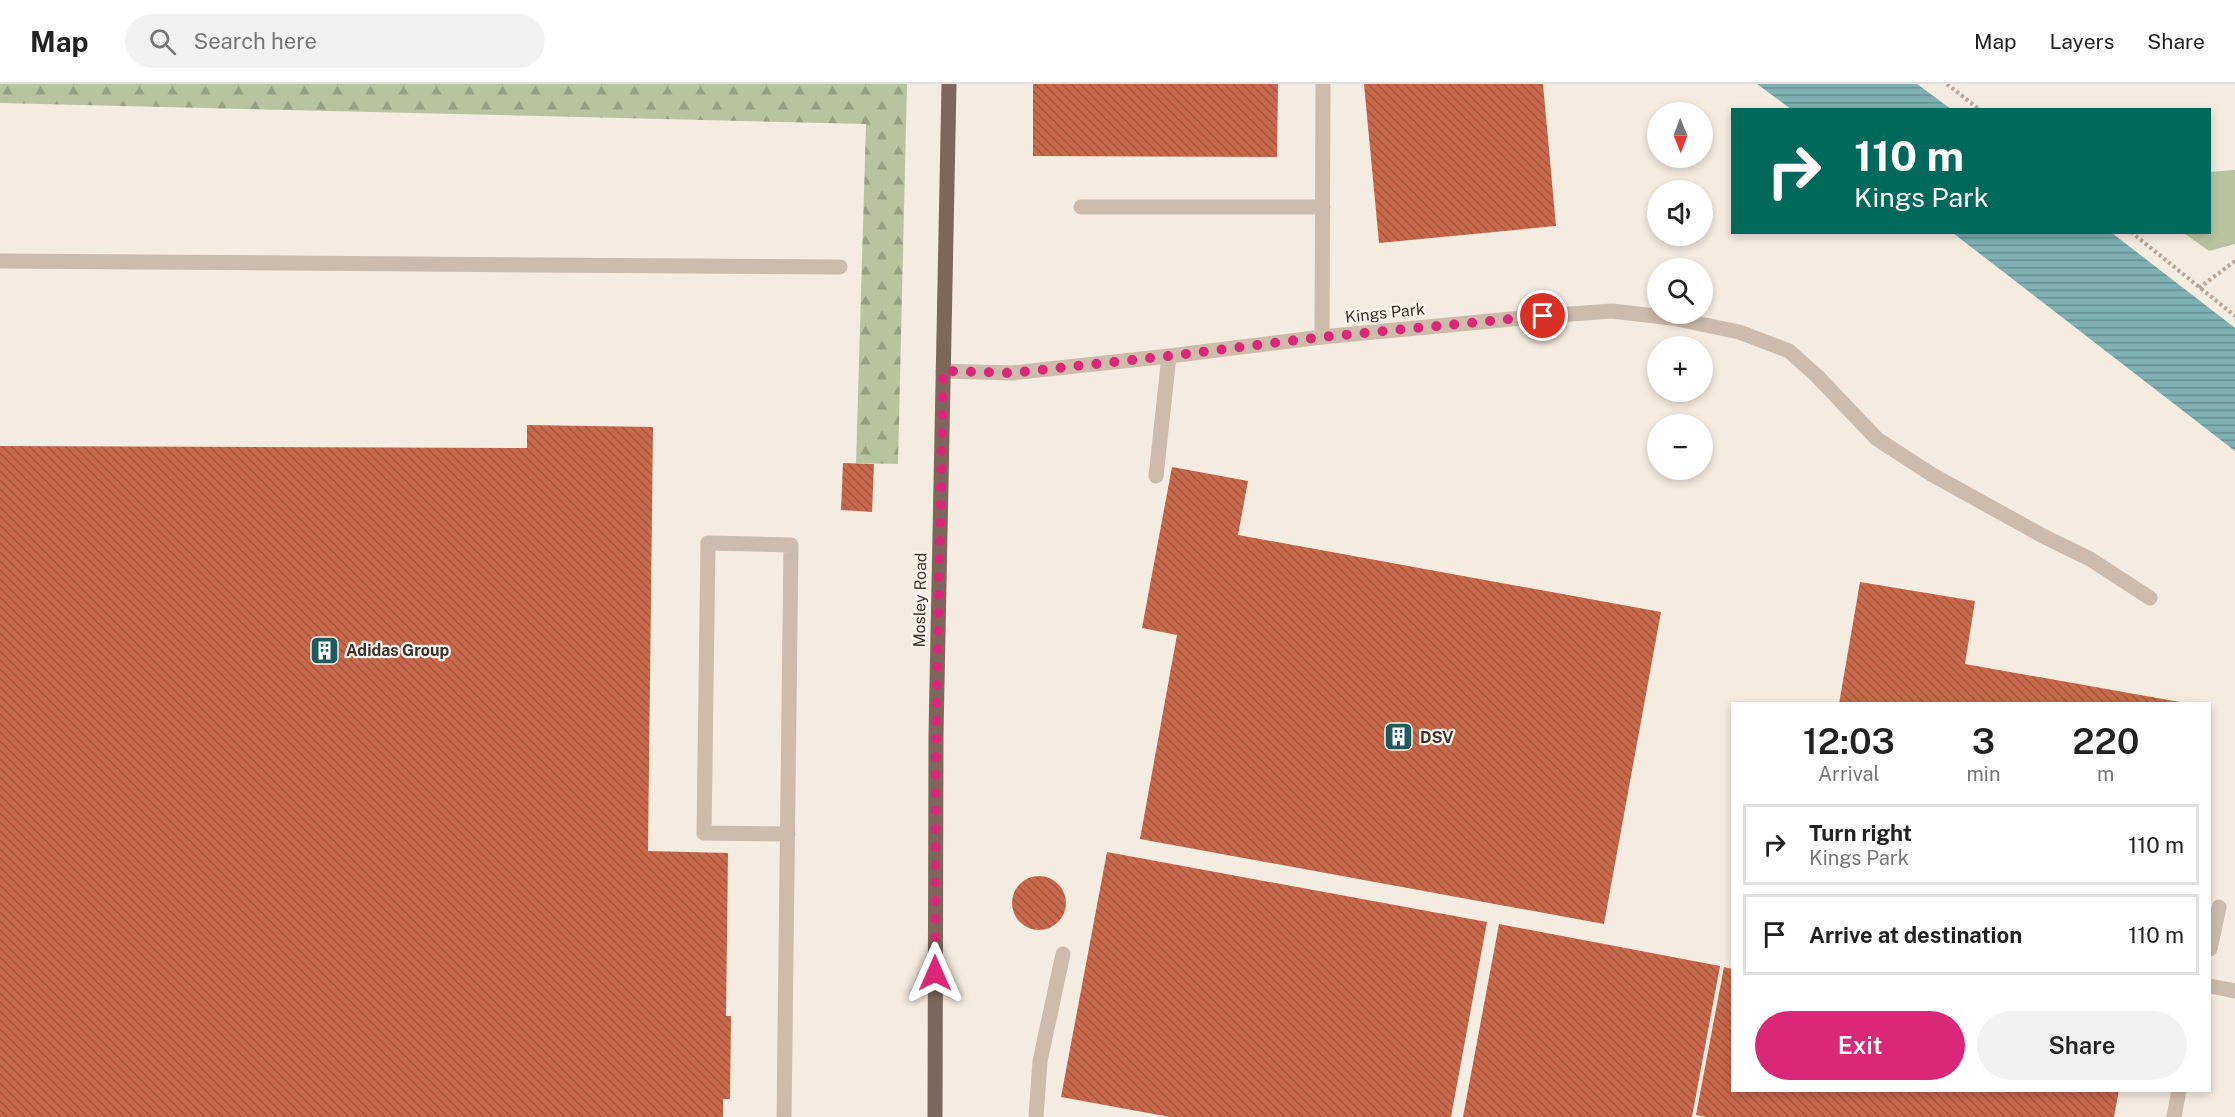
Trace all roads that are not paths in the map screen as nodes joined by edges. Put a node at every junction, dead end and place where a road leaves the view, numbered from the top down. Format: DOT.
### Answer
graph roads {
  1 [pos="950,84"];
  2 [pos="1323,84"];
  3 [pos="1081,207"];
  4 [pos="1323,207"];
  5 [pos="0,261"];
  6 [pos="840,267"];
  7 [pos="1322,337"];
  8 [pos="1169,356"];
  9 [pos="943,371"];
  10 [pos="1156,476"];
  11 [pos="2150,598"];
  12 [pos="788,834"];
  13 [pos="2218,907"];
  14 [pos="2211,944"];
  15 [pos="1063,954"];
  16 [pos="2211,986"];
  17 [pos="2235,990"];
  18 [pos="2180,1092"];
  19 [pos="784,1117"];
  20 [pos="935,1117"];
  21 [pos="1036,1117"];
  22 [pos="2174,1117"];
  1 -- 9 [label="main road, Mosley Road"];
  2 -- 4 [label="street"];
  3 -- 4 [label="street"];
  4 -- 7 [label="street"];
  5 -- 6 [label="street"];
  7 -- 8 [label="street, Kings Park"];
  7 -- 11 [label="street, Kings Park"];
  8 -- 9 [label="street, Kings Park"];
  8 -- 10 [label="street"];
  9 -- 20 [label="main road, Mosley Road"];
  12 -- 12 [label="street"];
  12 -- 19 [label="street"];
  13 -- 14 [label="street"];
  15 -- 21 [label="street"];
  16 -- 17 [label="street"];
  18 -- 22 [label="street"];
}
